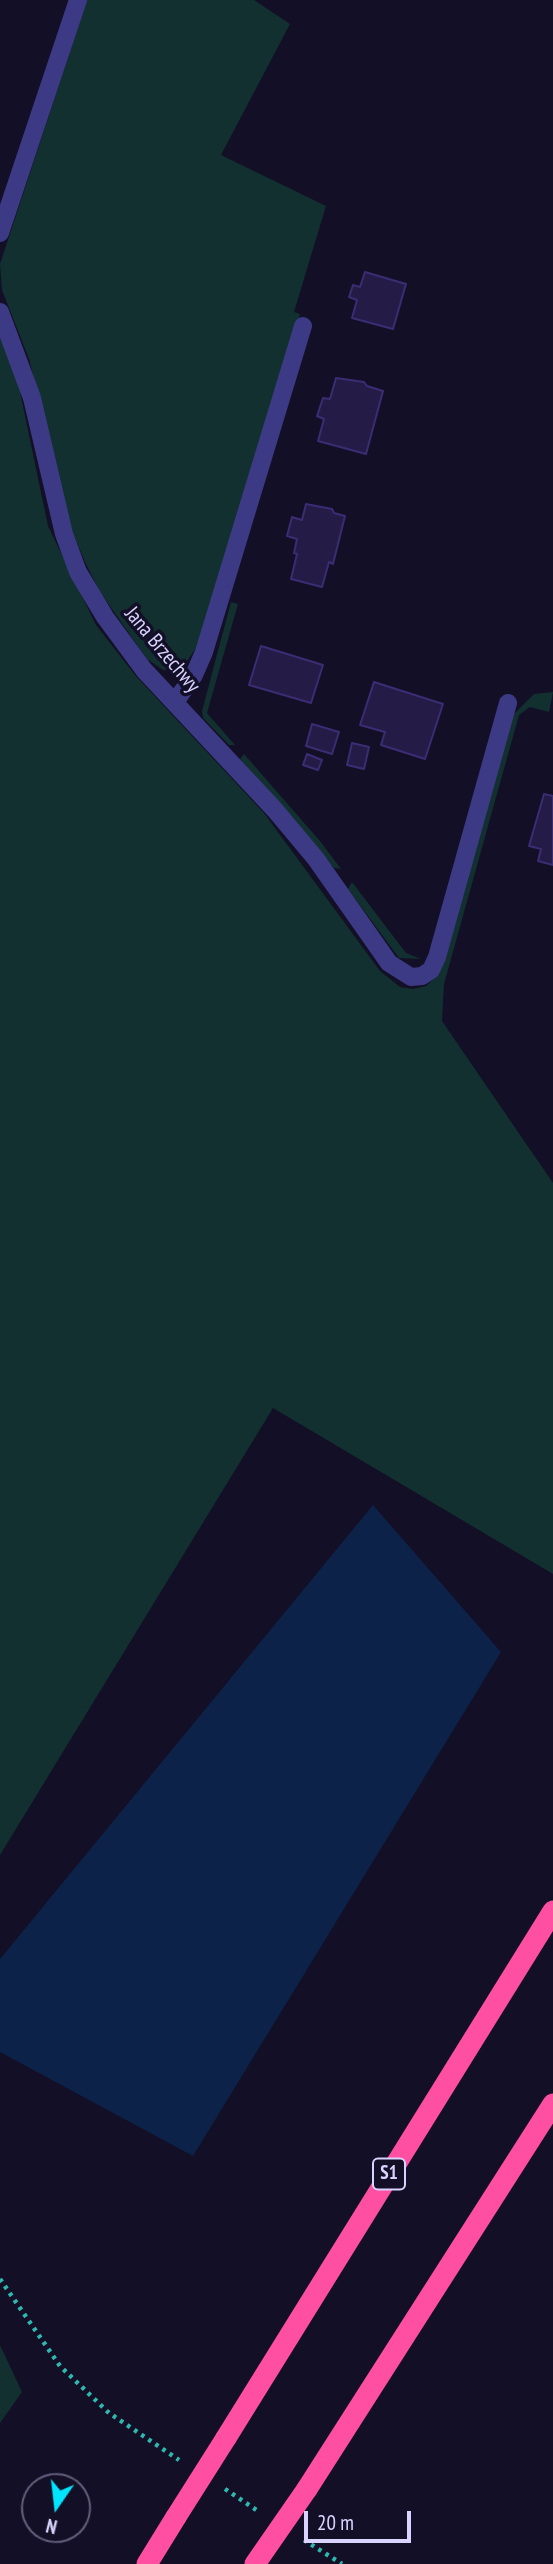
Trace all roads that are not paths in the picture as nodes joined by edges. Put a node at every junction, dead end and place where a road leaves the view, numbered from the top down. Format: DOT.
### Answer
graph roads {
  1 [pos="78,0"];
  2 [pos="0,233"];
  3 [pos="0,312"];
  4 [pos="303,326"];
  5 [pos="175,702"];
  6 [pos="508,703"];
  7 [pos="553,1911"];
  8 [pos="553,2104"];
  9 [pos="147,2564"];
  10 [pos="255,2564"];
  1 -- 2 [label="street"];
  3 -- 5 [label="street, Jana Brzechwy"];
  4 -- 5 [label="street"];
  5 -- 6 [label="street, Jana Brzechwy"];
  7 -- 9 [label="highway, S1, bridge"];
  8 -- 10 [label="highway, bridge"];
}
